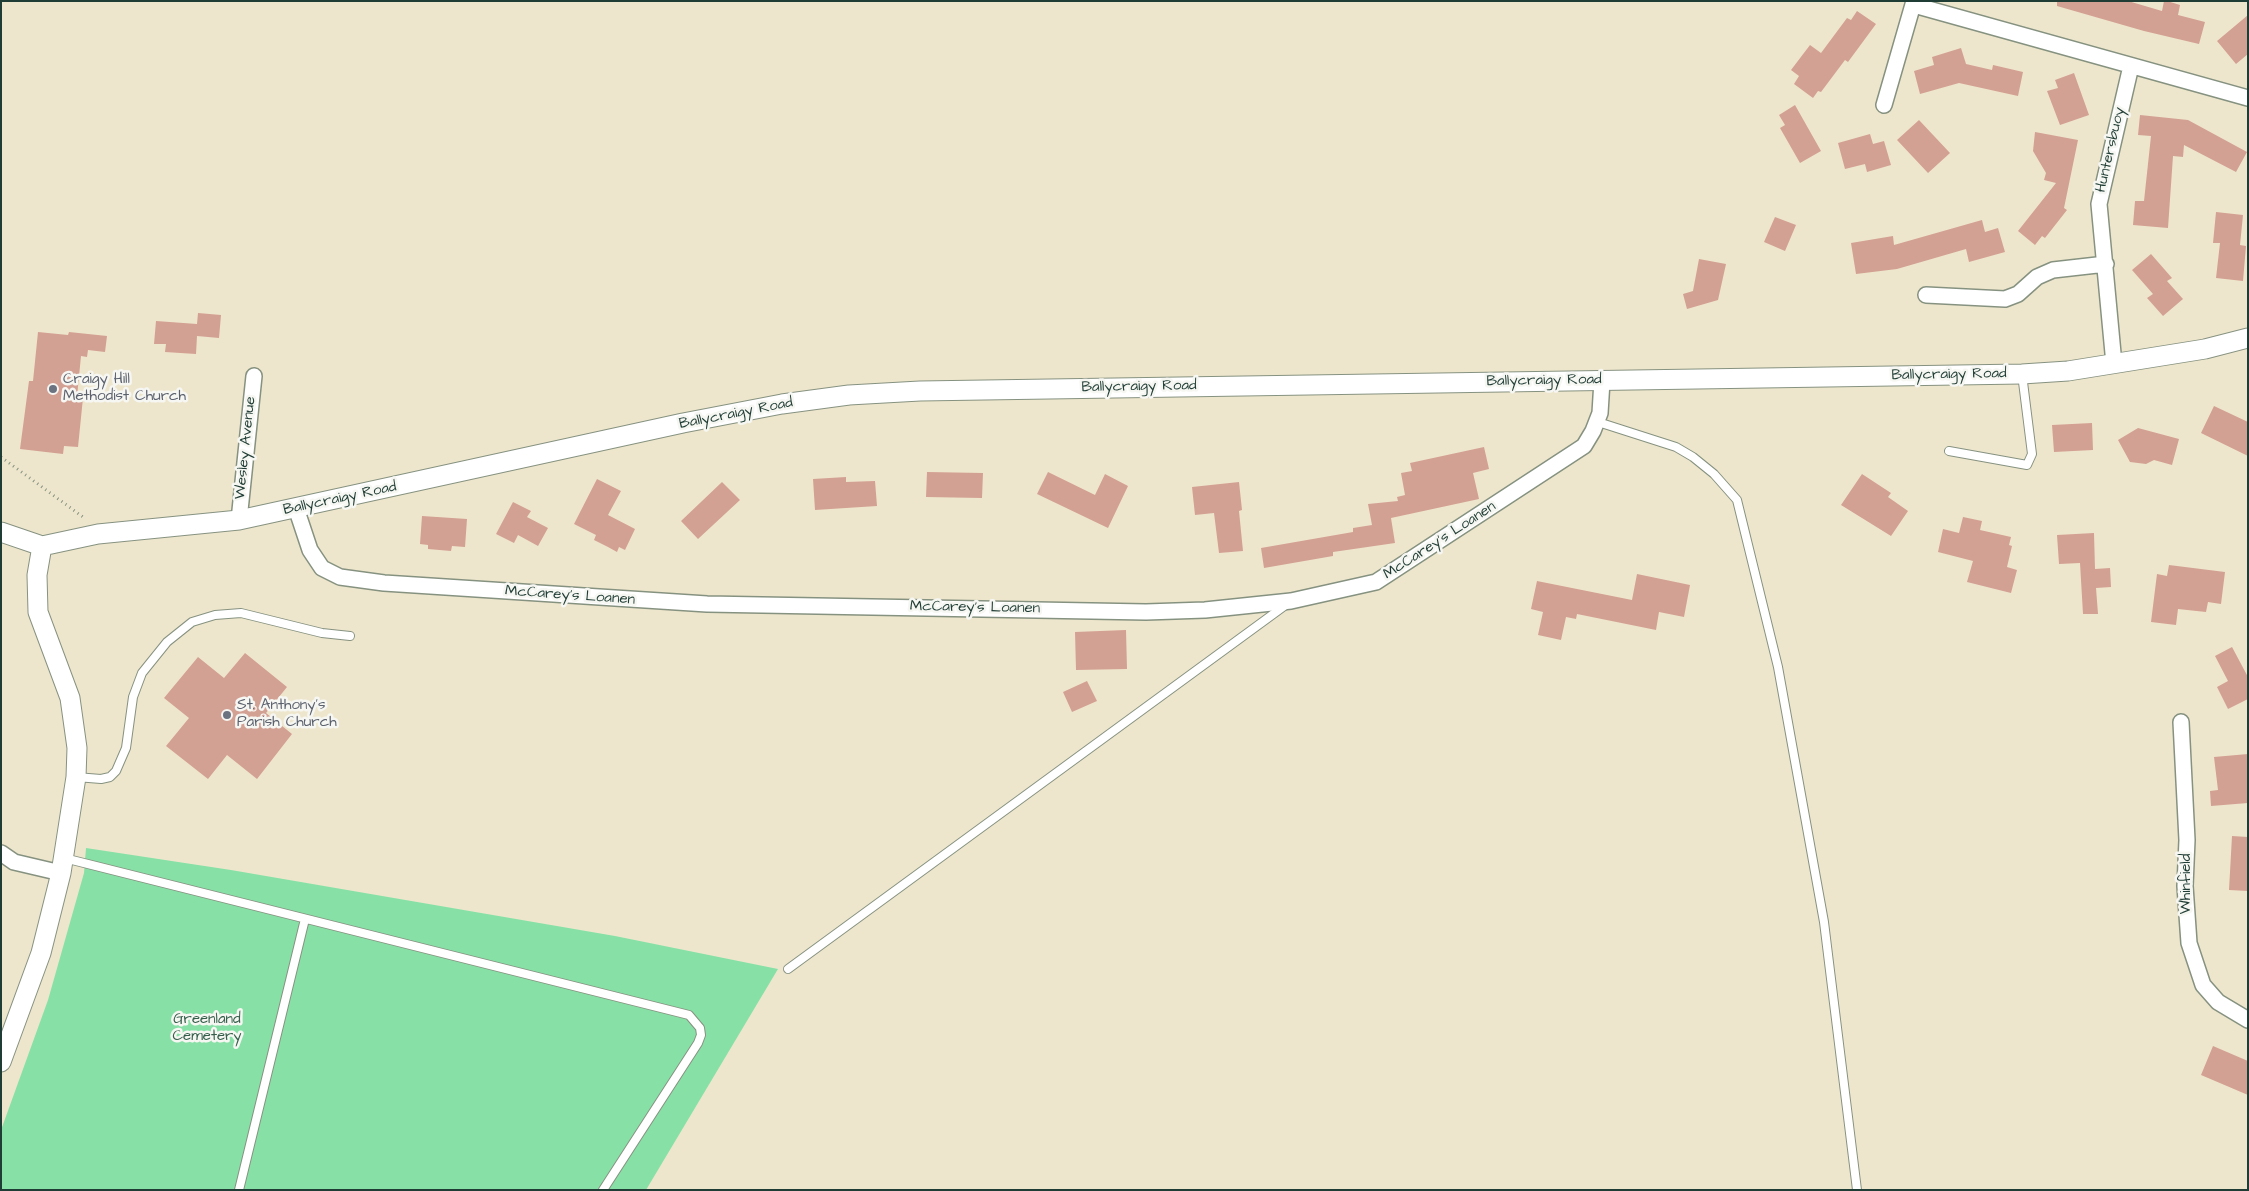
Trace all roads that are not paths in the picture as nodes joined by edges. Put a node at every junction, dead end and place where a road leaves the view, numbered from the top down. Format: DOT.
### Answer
graph roads {
  1 [pos="1914,3"];
  2 [pos="2131,66"];
  3 [pos="2248,98"];
  4 [pos="1884,106"];
  5 [pos="2106,264"];
  6 [pos="1926,295"];
  7 [pos="2248,338"];
  8 [pos="2114,364"];
  9 [pos="2022,374"];
  10 [pos="254,376"];
  11 [pos="1602,381"];
  12 [pos="1598,422"];
  13 [pos="1949,451"];
  14 [pos="296,508"];
  15 [pos="239,520"];
  16 [pos="1,532"];
  17 [pos="42,546"];
  18 [pos="1291,600"];
  19 [pos="350,636"];
  20 [pos="2181,722"];
  21 [pos="76,777"];
  22 [pos="1,853"];
  23 [pos="62,865"];
  24 [pos="305,919"];
  25 [pos="788,969"];
  26 [pos="2248,1020"];
  27 [pos="1,1062"];
  28 [pos="239,1190"];
  29 [pos="603,1190"];
  30 [pos="1856,1190"];
  1 -- 2 [label="street"];
  1 -- 4 [label="street"];
  2 -- 3 [label="street"];
  2 -- 5 [label="street, Huntersbuoy"];
  5 -- 6 [label="street"];
  5 -- 8 [label="street, Huntersbuoy"];
  7 -- 8 [label="street, Ballycraigy Road"];
  8 -- 9 [label="street, Ballycraigy Road"];
  9 -- 11 [label="street, Ballycraigy Road"];
  9 -- 13 [label="lane"];
  10 -- 15 [label="street, Wesley Avenue"];
  11 -- 12 [label="street, McCarey's Loanen"];
  11 -- 14 [label="street, Ballycraigy Road"];
  12 -- 18 [label="street, McCarey's Loanen"];
  12 -- 30 [label="lane"];
  14 -- 15 [label="street, Ballycraigy Road"];
  14 -- 18 [label="street, McCarey's Loanen"];
  15 -- 17 [label="street, Ballycraigy Road"];
  16 -- 17 [label="street"];
  17 -- 21 [label="street"];
  18 -- 25 [label="lane"];
  19 -- 21 [label="lane"];
  20 -- 26 [label="street, Whinfield"];
  21 -- 23 [label="street"];
  22 -- 23 [label="street"];
  23 -- 24 [label="lane"];
  23 -- 27 [label="street"];
  24 -- 28 [label="lane"];
  24 -- 29 [label="lane"];
}
